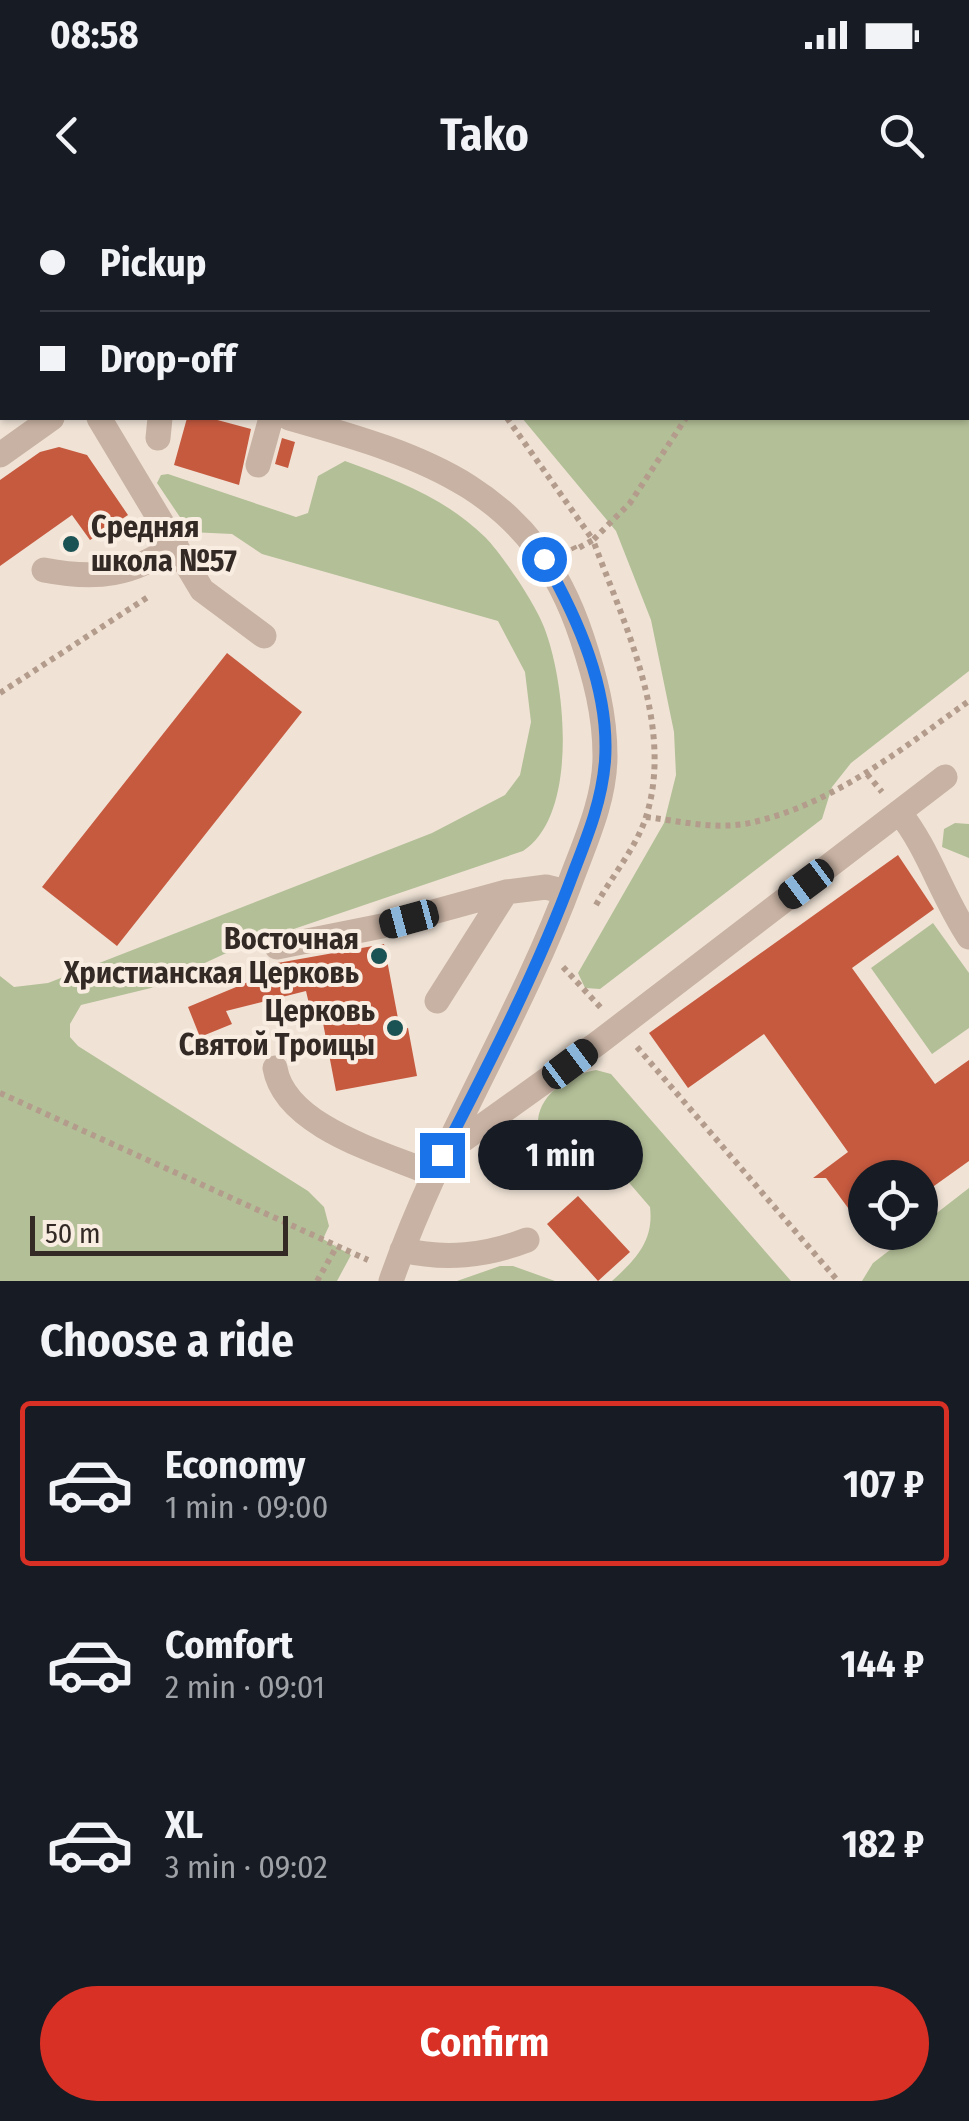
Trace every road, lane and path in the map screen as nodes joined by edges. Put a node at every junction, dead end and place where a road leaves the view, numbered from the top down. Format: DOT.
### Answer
graph roads {
  1 [pos="49,420"];
  2 [pos="100,420"];
  3 [pos="270,420"];
  4 [pos="296,420"];
  5 [pos="508,420"];
  6 [pos="685,420"];
  7 [pos="0,454"];
  8 [pos="258,465"];
  9 [pos="630,503"];
  10 [pos="176,544"];
  11 [pos="575,550"];
  12 [pos="44,570"];
  13 [pos="190,570"];
  14 [pos="264,636"];
  15 [pos="0,693"];
  16 [pos="969,701"];
  17 [pos="945,777"];
  18 [pos="899,812"];
  19 [pos="646,817"];
  20 [pos="506,892"];
  21 [pos="566,892"];
  22 [pos="969,937"];
  23 [pos="276,947"];
  24 [pos="562,966"];
  25 [pos="438,1001"];
  26 [pos="611,1018"];
  27 [pos="275,1068"];
  28 [pos="0,1093"];
  29 [pos="438,1164"];
  30 [pos="527,1240"];
  31 [pos="337,1246"];
  32 [pos="391,1248"];
  33 [pos="372,1263"];
  34 [pos="379,1279"];
  35 [pos="317,1281"];
  36 [pos="838,1281"];
  1 -- 7 [label="lane"];
  2 -- 10 [label="lane"];
  3 -- 8 [label="lane"];
  4 -- 21 [label="lane"];
  5 -- 11 [label="path"];
  6 -- 9 [label="path"];
  10 -- 12 [label="lane"];
  10 -- 13 [label="lane"];
  13 -- 14 [label="lane"];
  13 -- 15 [label="path"];
  16 -- 19 [label="path"];
  17 -- 18 [label="lane"];
  18 -- 22 [label="lane"];
  18 -- 26 [label="lane"];
  20 -- 21 [label="lane"];
  20 -- 23 [label="lane"];
  20 -- 25 [label="lane"];
  21 -- 29 [label="lane"];
  24 -- 26 [label="path"];
  26 -- 29 [label="lane"];
  26 -- 36 [label="path"];
  27 -- 29 [label="lane"];
  28 -- 31 [label="path"];
  29 -- 32 [label="lane"];
  30 -- 32 [label="lane"];
  31 -- 33 [label="path"];
  31 -- 35 [label="path"];
  32 -- 33 [label="path"];
  32 -- 34 [label="lane"];
  33 -- 34 [label="path"];
}
